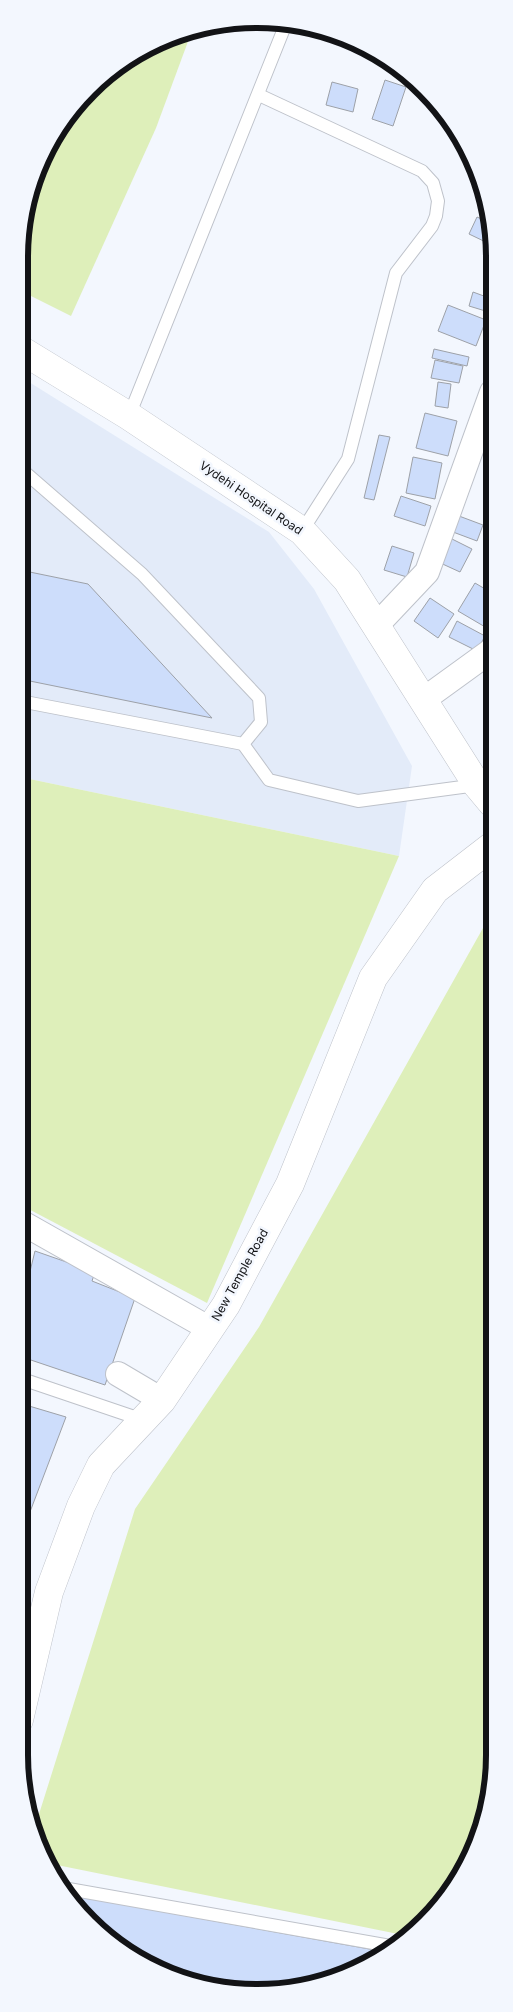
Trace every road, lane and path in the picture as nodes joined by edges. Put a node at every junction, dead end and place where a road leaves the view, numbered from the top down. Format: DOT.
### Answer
graph roads {
  1 [pos="284,29"];
  2 [pos="259,95"];
  3 [pos="28,354"];
  4 [pos="486,409"];
  5 [pos="129,416"];
  6 [pos="28,475"];
  7 [pos="302,531"];
  8 [pos="376,626"];
  9 [pos="486,654"];
  10 [pos="423,700"];
  11 [pos="28,703"];
  12 [pos="243,744"];
  13 [pos="485,794"];
  14 [pos="486,851"];
  15 [pos="28,1226"];
  16 [pos="210,1329"];
  17 [pos="118,1374"];
  18 [pos="28,1381"];
  19 [pos="162,1400"];
  20 [pos="143,1420"];
  21 [pos="28,1682"];
  22 [pos="71,1889"];
  23 [pos="386,1944"];
  1 -- 2 [label="lane"];
  2 -- 5 [label="lane"];
  2 -- 7 [label="lane"];
  3 -- 5 [label="street, Vydehi Hospital Road"];
  4 -- 8 [label="street"];
  5 -- 7 [label="street, Vydehi Hospital Road"];
  6 -- 12 [label="lane"];
  7 -- 8 [label="street, Vydehi Hospital Road"];
  8 -- 10 [label="street, Vydehi Hospital Road"];
  9 -- 10 [label="street"];
  10 -- 13 [label="street, Vydehi Hospital Road"];
  11 -- 12 [label="lane"];
  12 -- 13 [label="lane"];
  14 -- 16 [label="street, New Temple Road"];
  15 -- 16 [label="street"];
  16 -- 19 [label="street, New Temple Road"];
  17 -- 19 [label="street"];
  18 -- 20 [label="lane"];
  19 -- 20 [label="street, New Temple Road"];
  20 -- 21 [label="street, New Temple Road"];
  22 -- 23 [label="lane"];
}
